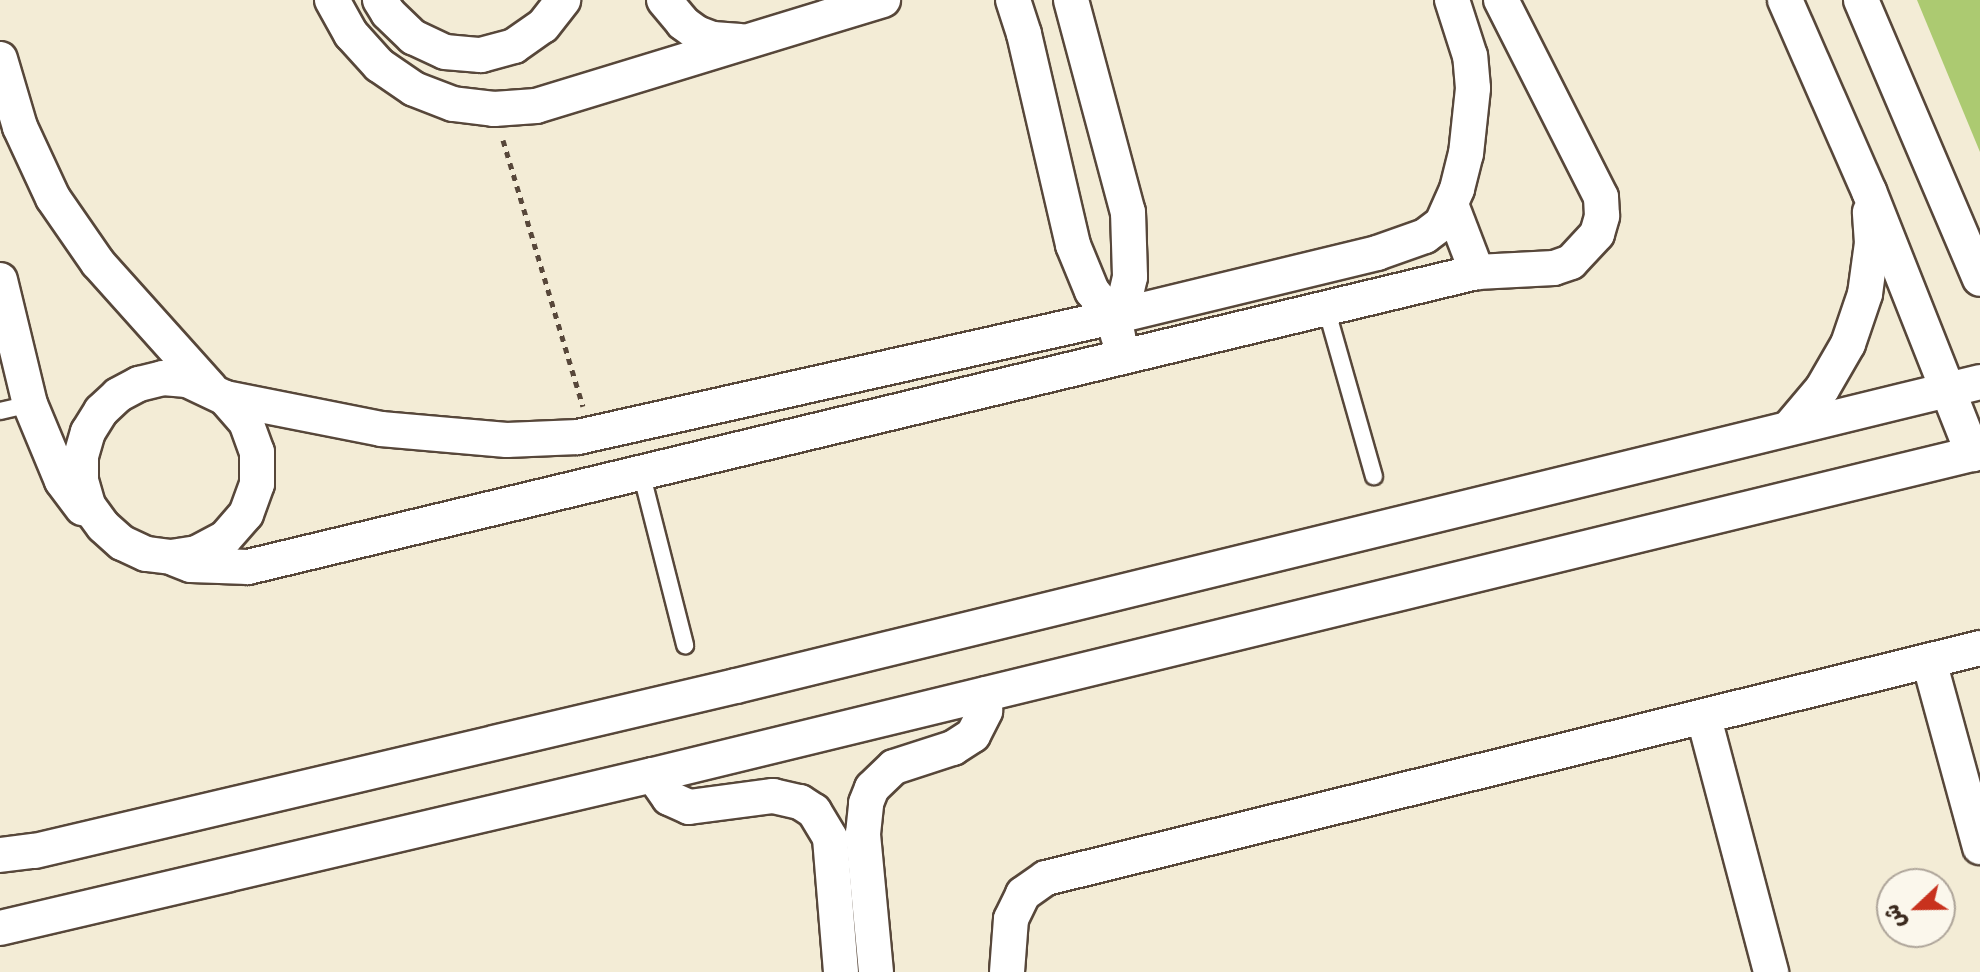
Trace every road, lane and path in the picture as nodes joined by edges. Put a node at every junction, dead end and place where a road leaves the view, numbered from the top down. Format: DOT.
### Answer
graph roads {
  1 [pos="332,0"];
  2 [pos="380,0"];
  3 [pos="563,0"];
  4 [pos="664,0"];
  5 [pos="883,0"];
  6 [pos="1013,0"];
  7 [pos="1071,0"];
  8 [pos="1452,0"];
  9 [pos="1501,0"];
  10 [pos="1785,0"];
  11 [pos="1861,0"];
  12 [pos="747,41"];
  13 [pos="0,59"];
  14 [pos="494,109"];
  15 [pos="1869,191"];
  16 [pos="1452,207"];
  17 [pos="1477,272"];
  18 [pos="1980,279"];
  19 [pos="0,280"];
  20 [pos="1326,308"];
  21 [pos="1113,317"];
  22 [pos="1123,356"];
  23 [pos="855,375"];
  24 [pos="1964,386"];
  25 [pos="218,393"];
  26 [pos="15,407"];
  27 [pos="865,418"];
  28 [pos="1789,428"];
  29 [pos="591,434"];
  30 [pos="1977,453"];
  31 [pos="641,472"];
  32 [pos="1374,476"];
  33 [pos="103,526"];
  34 [pos="171,557"];
  35 [pos="685,645"];
  36 [pos="1980,648"];
  37 [pos="1929,661"];
  38 [pos="986,694"];
  39 [pos="1704,718"];
  40 [pos="653,775"];
  41 [pos="1980,847"];
  42 [pos="0,855"];
  43 [pos="0,928"];
  44 [pos="841,972"];
  45 [pos="876,972"];
  46 [pos="1007,972"];
  47 [pos="1771,972"];
  1 -- 14 [label="street"];
  2 -- 3 [label="street"];
  4 -- 12 [label="street"];
  5 -- 12 [label="street"];
  6 -- 21 [label="street"];
  7 -- 21 [label="street"];
  8 -- 16 [label="street"];
  9 -- 17 [label="street"];
  10 -- 15 [label="street"];
  11 -- 18 [label="street"];
  12 -- 14 [label="street"];
  13 -- 25 [label="street"];
  14 -- 29 [label="path"];
  15 -- 24 [label="street"];
  15 -- 28 [label="street"];
  16 -- 17 [label="street"];
  16 -- 21 [label="street"];
  17 -- 20 [label="street"];
  19 -- 26 [label="street"];
  20 -- 22 [label="street"];
  20 -- 32 [label="lane"];
  21 -- 22 [label="street"];
  21 -- 23 [label="street"];
  22 -- 27 [label="street"];
  23 -- 27 [label="street"];
  23 -- 29 [label="street"];
  24 -- 28 [label="street"];
  24 -- 30 [label="street"];
  25 -- 29 [label="street"];
  25 -- 33 [label="street"];
  25 -- 34 [label="street"];
  26 -- 33 [label="street"];
  27 -- 31 [label="street"];
  28 -- 42 [label="street"];
  30 -- 38 [label="street"];
  31 -- 34 [label="street"];
  31 -- 35 [label="lane"];
  33 -- 34 [label="street"];
  36 -- 37 [label="street"];
  37 -- 39 [label="street"];
  37 -- 41 [label="street"];
  38 -- 40 [label="street"];
  38 -- 45 [label="street"];
  39 -- 46 [label="street"];
  39 -- 47 [label="street"];
  40 -- 43 [label="street"];
  40 -- 44 [label="street"];
}
